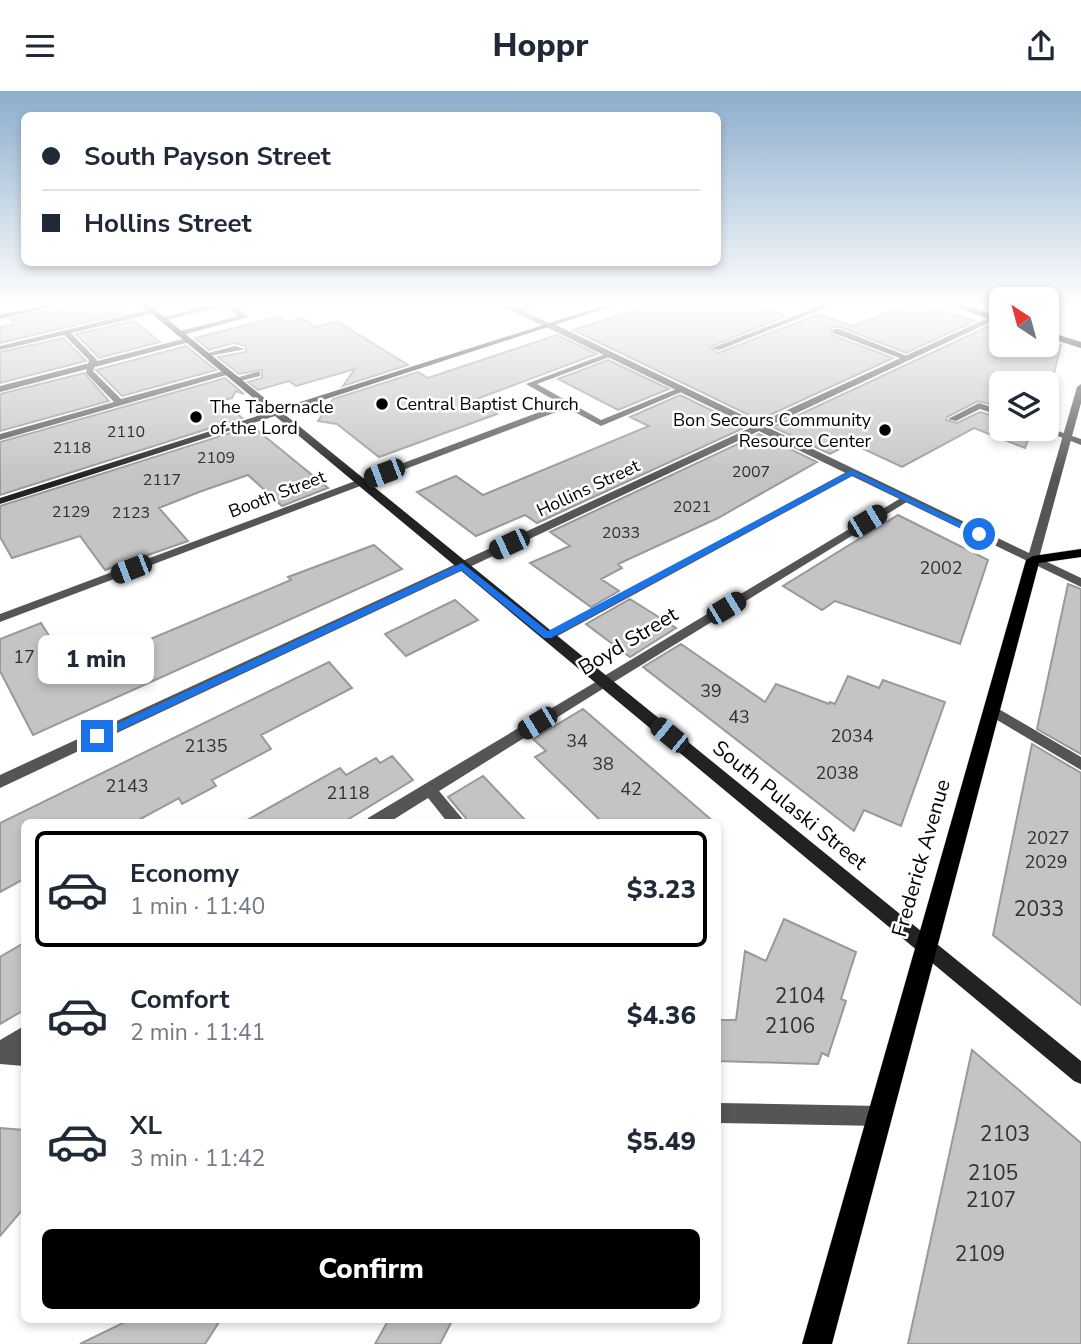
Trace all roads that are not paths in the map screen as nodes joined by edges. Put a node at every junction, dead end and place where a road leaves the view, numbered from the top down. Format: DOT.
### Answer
graph roads {
  1 [pos="92,361"];
  2 [pos="105,361"];
  3 [pos="213,361"];
  4 [pos="435,361"];
  5 [pos="593,361"];
  6 [pos="624,361"];
  7 [pos="900,361"];
  8 [pos="91,365"];
  9 [pos="227,372"];
  10 [pos="257,374"];
  11 [pos="236,379"];
  12 [pos="1081,387"];
  13 [pos="0,389"];
  14 [pos="682,390"];
  15 [pos="120,403"];
  16 [pos="567,405"];
  17 [pos="989,409"];
  18 [pos="276,412"];
  19 [pos="953,419"];
  20 [pos="759,427"];
  21 [pos="1059,434"];
  22 [pos="0,437"];
  23 [pos="1067,437"];
  24 [pos="1081,442"];
  25 [pos="852,472"];
  26 [pos="361,481"];
  27 [pos="906,498"];
  28 [pos="0,501"];
  29 [pos="1081,553"];
  30 [pos="1033,560"];
  31 [pos="462,566"];
  32 [pos="1081,583"];
  33 [pos="0,618"];
  34 [pos="548,636"];
  35 [pos="604,682"];
  36 [pos="992,709"];
  37 [pos="1081,765"];
  38 [pos="0,782"];
  39 [pos="429,789"];
  40 [pos="380,819"];
  41 [pos="455,819"];
  42 [pos="926,946"];
  43 [pos="21,1038"];
  44 [pos="0,1052"];
  45 [pos="21,1056"];
  46 [pos="1081,1074"];
  47 [pos="721,1112"];
  48 [pos="879,1116"];
  49 [pos="817,1344"];
  1 -- 8 [label="street"];
  2 -- 8 [label="street"];
  3 -- 9 [label="street, South Pulaski Street"];
  4 -- 18 [label="street"];
  5 -- 16 [label="street"];
  6 -- 14 [label="street"];
  7 -- 20 [label="street, Hollins Street"];
  8 -- 13 [label="street"];
  8 -- 15 [label="street"];
  9 -- 11 [label="street, South Pulaski Street"];
  9 -- 15 [label="street"];
  10 -- 11 [label="street"];
  11 -- 18 [label="street, South Pulaski Street"];
  12 -- 23 [label="street, Frederick Avenue"];
  14 -- 16 [label="street"];
  14 -- 20 [label="street"];
  15 -- 22 [label="street"];
  16 -- 26 [label="street, Booth Street"];
  17 -- 19 [label="street"];
  18 -- 26 [label="street, South Pulaski Street"];
  18 -- 28 [label="street"];
  20 -- 25 [label="street"];
  20 -- 31 [label="street, Hollins Street"];
  21 -- 23 [label="street"];
  23 -- 24 [label="street"];
  23 -- 30 [label="street, Frederick Avenue"];
  25 -- 27 [label="street"];
  25 -- 34 [label="street"];
  26 -- 31 [label="street, South Pulaski Street"];
  26 -- 33 [label="street, Booth Street"];
  27 -- 30 [label="street"];
  27 -- 35 [label="street, Boyd Street"];
  29 -- 30 [label="main road"];
  30 -- 32 [label="street"];
  30 -- 36 [label="main road, Frederick Avenue"];
  31 -- 34 [label="street, South Pulaski Street"];
  31 -- 38 [label="street, Hollins Street"];
  34 -- 35 [label="street, South Pulaski Street"];
  35 -- 39 [label="street, Boyd Street"];
  35 -- 42 [label="street, South Pulaski Street"];
  36 -- 37 [label="street"];
  36 -- 42 [label="main road, Frederick Avenue"];
  39 -- 40 [label="street, Boyd Street"];
  39 -- 41 [label="street"];
  42 -- 46 [label="street, South Pulaski Street"];
  42 -- 48 [label="main road, Frederick Avenue"];
  43 -- 44 [label="street"];
  44 -- 45 [label="street"];
  47 -- 48 [label="street"];
  48 -- 49 [label="main road, Frederick Avenue"];
}
